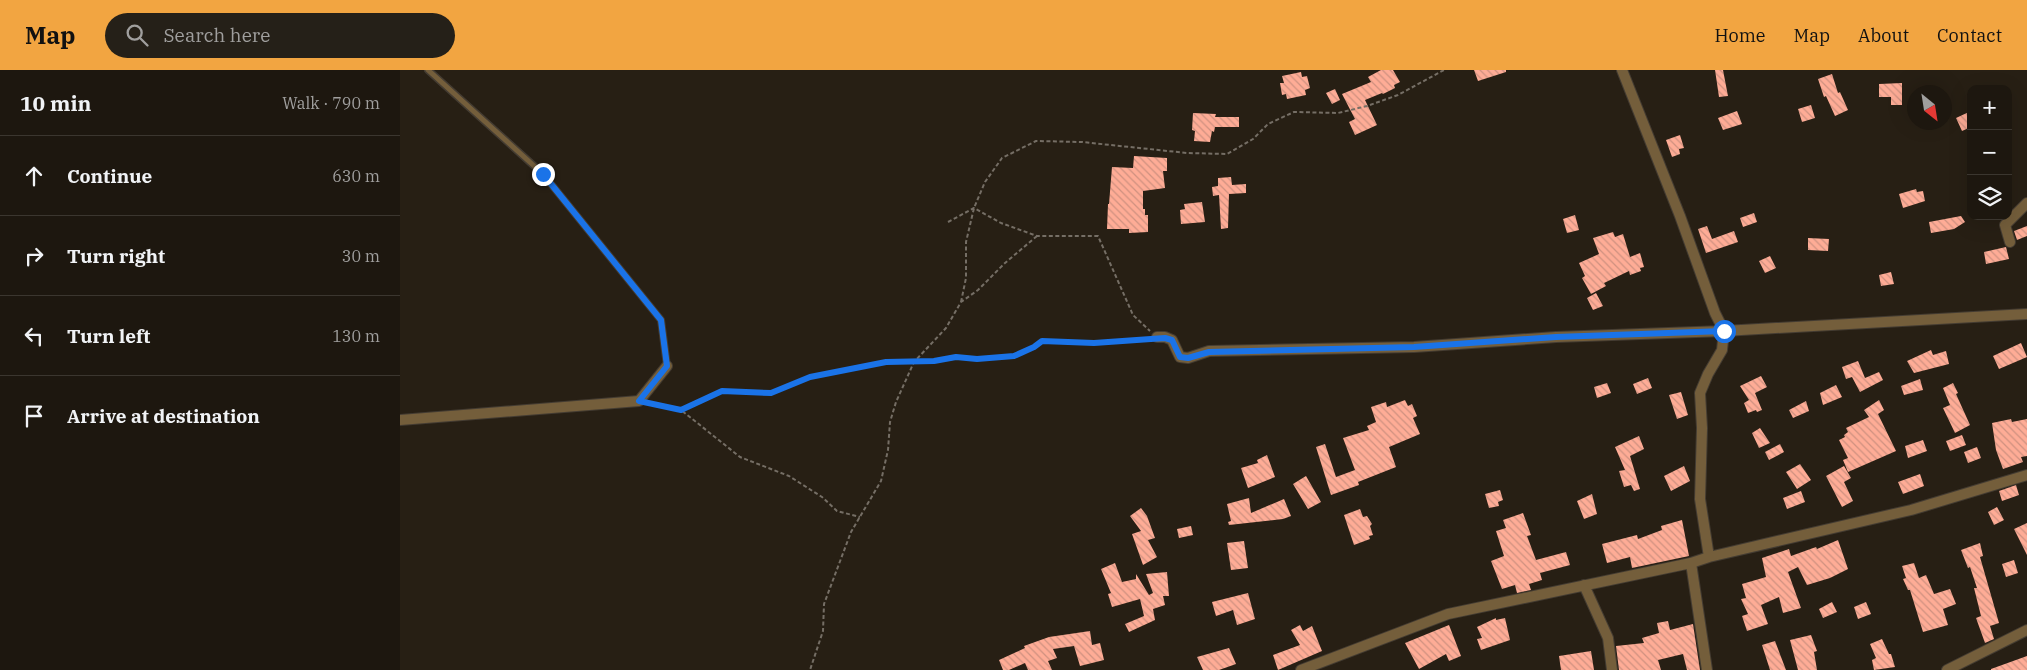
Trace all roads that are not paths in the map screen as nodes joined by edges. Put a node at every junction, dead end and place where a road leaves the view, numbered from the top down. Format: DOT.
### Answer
graph roads {
  1 [pos="428,70"];
  2 [pos="1622,70"];
  3 [pos="2027,203"];
  4 [pos="2010,242"];
  5 [pos="2027,314"];
  6 [pos="1724,331"];
  7 [pos="1157,337"];
  8 [pos="667,366"];
  9 [pos="400,420"];
  10 [pos="2027,475"];
  11 [pos="1709,557"];
  12 [pos="1690,563"];
  13 [pos="1584,585"];
  14 [pos="2027,630"];
  15 [pos="1301,670"];
  16 [pos="1612,670"];
  17 [pos="1707,670"];
  18 [pos="1946,670"];
  1 -- 8 [label="lane"];
  2 -- 6 [label="street"];
  3 -- 4 [label="street"];
  5 -- 6 [label="street"];
  6 -- 7 [label="street"];
  6 -- 11 [label="street"];
  8 -- 9 [label="street"];
  10 -- 11 [label="street"];
  11 -- 12 [label="street"];
  12 -- 13 [label="street"];
  12 -- 17 [label="street"];
  13 -- 15 [label="street"];
  13 -- 16 [label="street"];
  14 -- 18 [label="street"];
}
